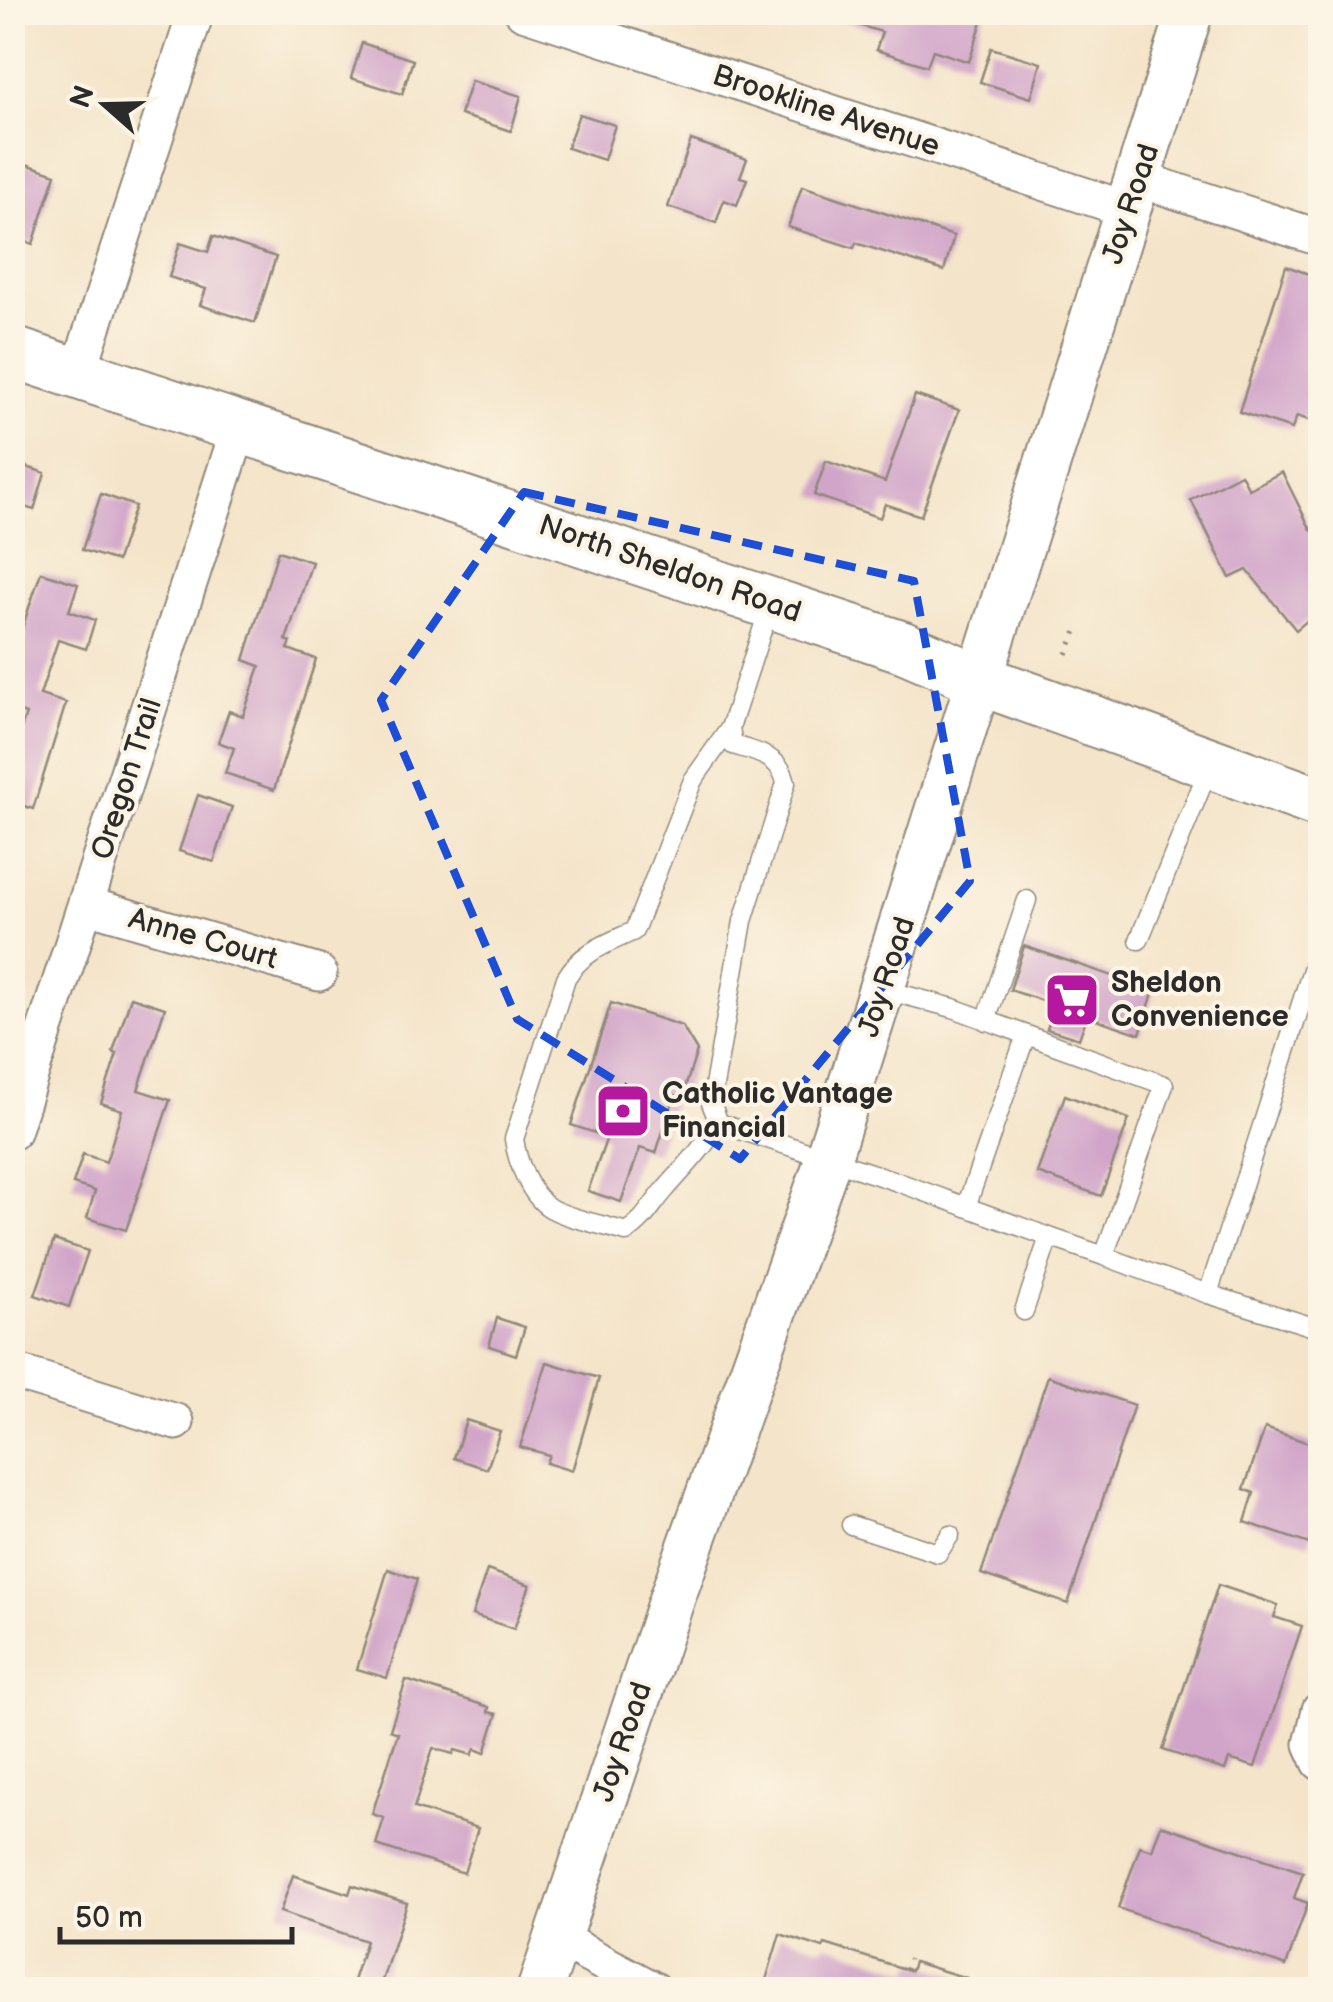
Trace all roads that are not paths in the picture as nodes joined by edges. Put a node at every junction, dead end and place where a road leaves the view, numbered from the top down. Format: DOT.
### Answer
graph roads {
  1 [pos="196,12"];
  2 [pos="522,12"];
  3 [pos="1190,12"];
  4 [pos="1134,195"];
  5 [pos="1320,238"];
  6 [pos="12,352"];
  7 [pos="78,373"];
  8 [pos="240,426"];
  9 [pos="771,603"];
  10 [pos="978,679"];
  11 [pos="730,728"];
  12 [pos="1212,763"];
  13 [pos="1320,804"];
  14 [pos="1027,900"];
  15 [pos="87,905"];
  16 [pos="1138,940"];
  17 [pos="1320,944"];
  18 [pos="319,973"];
  19 [pos="882,989"];
  20 [pos="986,1020"];
  21 [pos="1026,1035"];
  22 [pos="719,1123"];
  23 [pos="12,1132"];
  24 [pos="828,1159"];
  25 [pos="966,1207"];
  26 [pos="1048,1237"];
  27 [pos="1104,1256"];
  28 [pos="1208,1294"];
  29 [pos="1024,1311"];
  30 [pos="1320,1329"];
  31 [pos="12,1371"];
  32 [pos="176,1422"];
  33 [pos="851,1525"];
  34 [pos="950,1536"];
  35 [pos="1320,1710"];
  36 [pos="1320,1762"];
  37 [pos="557,1938"];
  38 [pos="540,1990"];
  39 [pos="654,1990"];
  1 -- 7 [label="street"];
  2 -- 4 [label="street, Brookline Avenue"];
  3 -- 4 [label="street, Joy Road"];
  4 -- 5 [label="street, Brookline Avenue"];
  4 -- 10 [label="street, Joy Road"];
  6 -- 7 [label="main road, North Sheldon Road"];
  7 -- 8 [label="main road, North Sheldon Road"];
  8 -- 9 [label="main road, North Sheldon Road"];
  8 -- 15 [label="street, Oregon Trail"];
  9 -- 10 [label="main road, North Sheldon Road"];
  9 -- 11 [label="lane"];
  10 -- 12 [label="main road, North Sheldon Road"];
  10 -- 19 [label="street, Joy Road"];
  11 -- 22 [label="lane"];
  11 -- 22 [label="lane"];
  12 -- 13 [label="main road, North Sheldon Road"];
  12 -- 16 [label="lane"];
  14 -- 20 [label="lane"];
  15 -- 18 [label="street, Anne Court"];
  15 -- 23 [label="street, Oregon Trail"];
  17 -- 28 [label="lane"];
  19 -- 20 [label="lane"];
  19 -- 24 [label="street, Joy Road"];
  20 -- 21 [label="lane"];
  21 -- 25 [label="lane"];
  21 -- 27 [label="lane"];
  22 -- 24 [label="lane"];
  24 -- 25 [label="lane"];
  24 -- 37 [label="street, Joy Road"];
  25 -- 26 [label="lane"];
  26 -- 27 [label="lane"];
  26 -- 29 [label="lane"];
  27 -- 28 [label="lane"];
  28 -- 30 [label="lane"];
  31 -- 32 [label="street"];
  33 -- 34 [label="lane"];
  35 -- 36 [label="street"];
  37 -- 38 [label="street, Joy Road"];
  37 -- 39 [label="street"];
}
